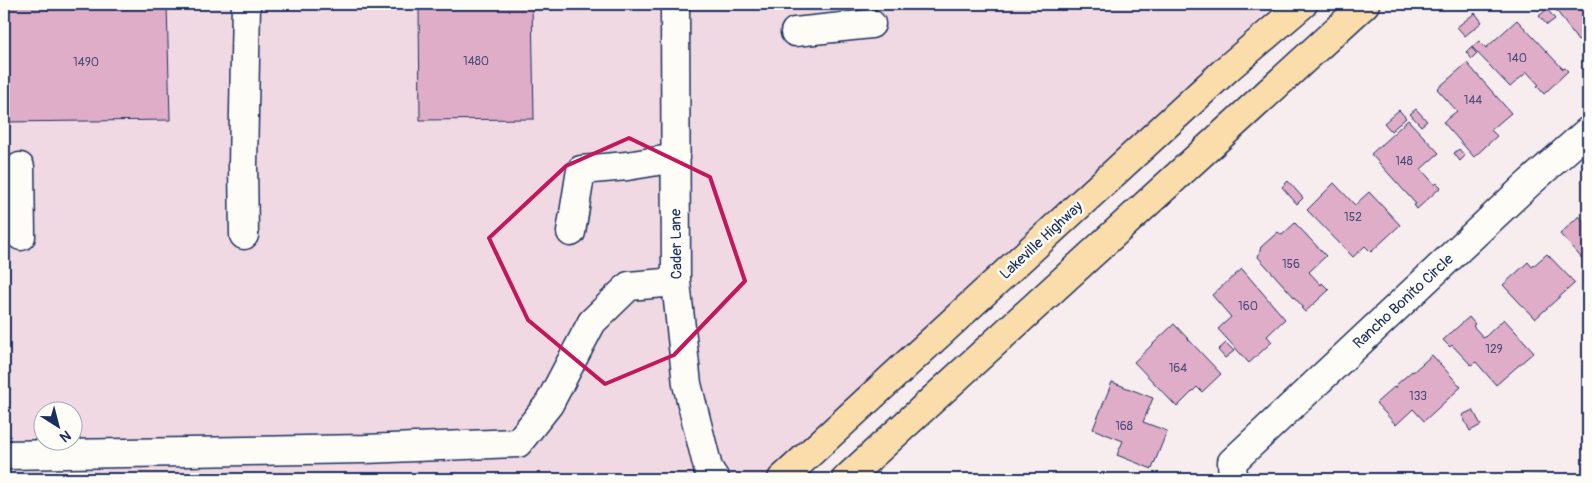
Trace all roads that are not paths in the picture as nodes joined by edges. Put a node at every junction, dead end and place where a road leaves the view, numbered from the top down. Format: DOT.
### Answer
graph roads {
  1 [pos="246,4"];
  2 [pos="675,4"];
  3 [pos="1303,4"];
  4 [pos="1365,4"];
  5 [pos="871,24"];
  6 [pos="795,32"];
  7 [pos="1588,131"];
  8 [pos="676,158"];
  9 [pos="20,167"];
  10 [pos="571,232"];
  11 [pos="244,235"];
  12 [pos="21,236"];
  13 [pos="676,282"];
  14 [pos="4,455"];
  15 [pos="715,479"];
  16 [pos="782,479"];
  17 [pos="846,479"];
  18 [pos="1233,479"];
  1 -- 11 [label="street"];
  2 -- 8 [label="street, Cader Lane"];
  3 -- 16 [label="main road, Lakeville Highway"];
  4 -- 17 [label="main road"];
  5 -- 6 [label="street"];
  7 -- 18 [label="street, Rancho Bonito Circle"];
  8 -- 10 [label="street"];
  8 -- 13 [label="street, Cader Lane"];
  9 -- 12 [label="street"];
  13 -- 14 [label="street"];
  13 -- 15 [label="street, Cader Lane"];
}
